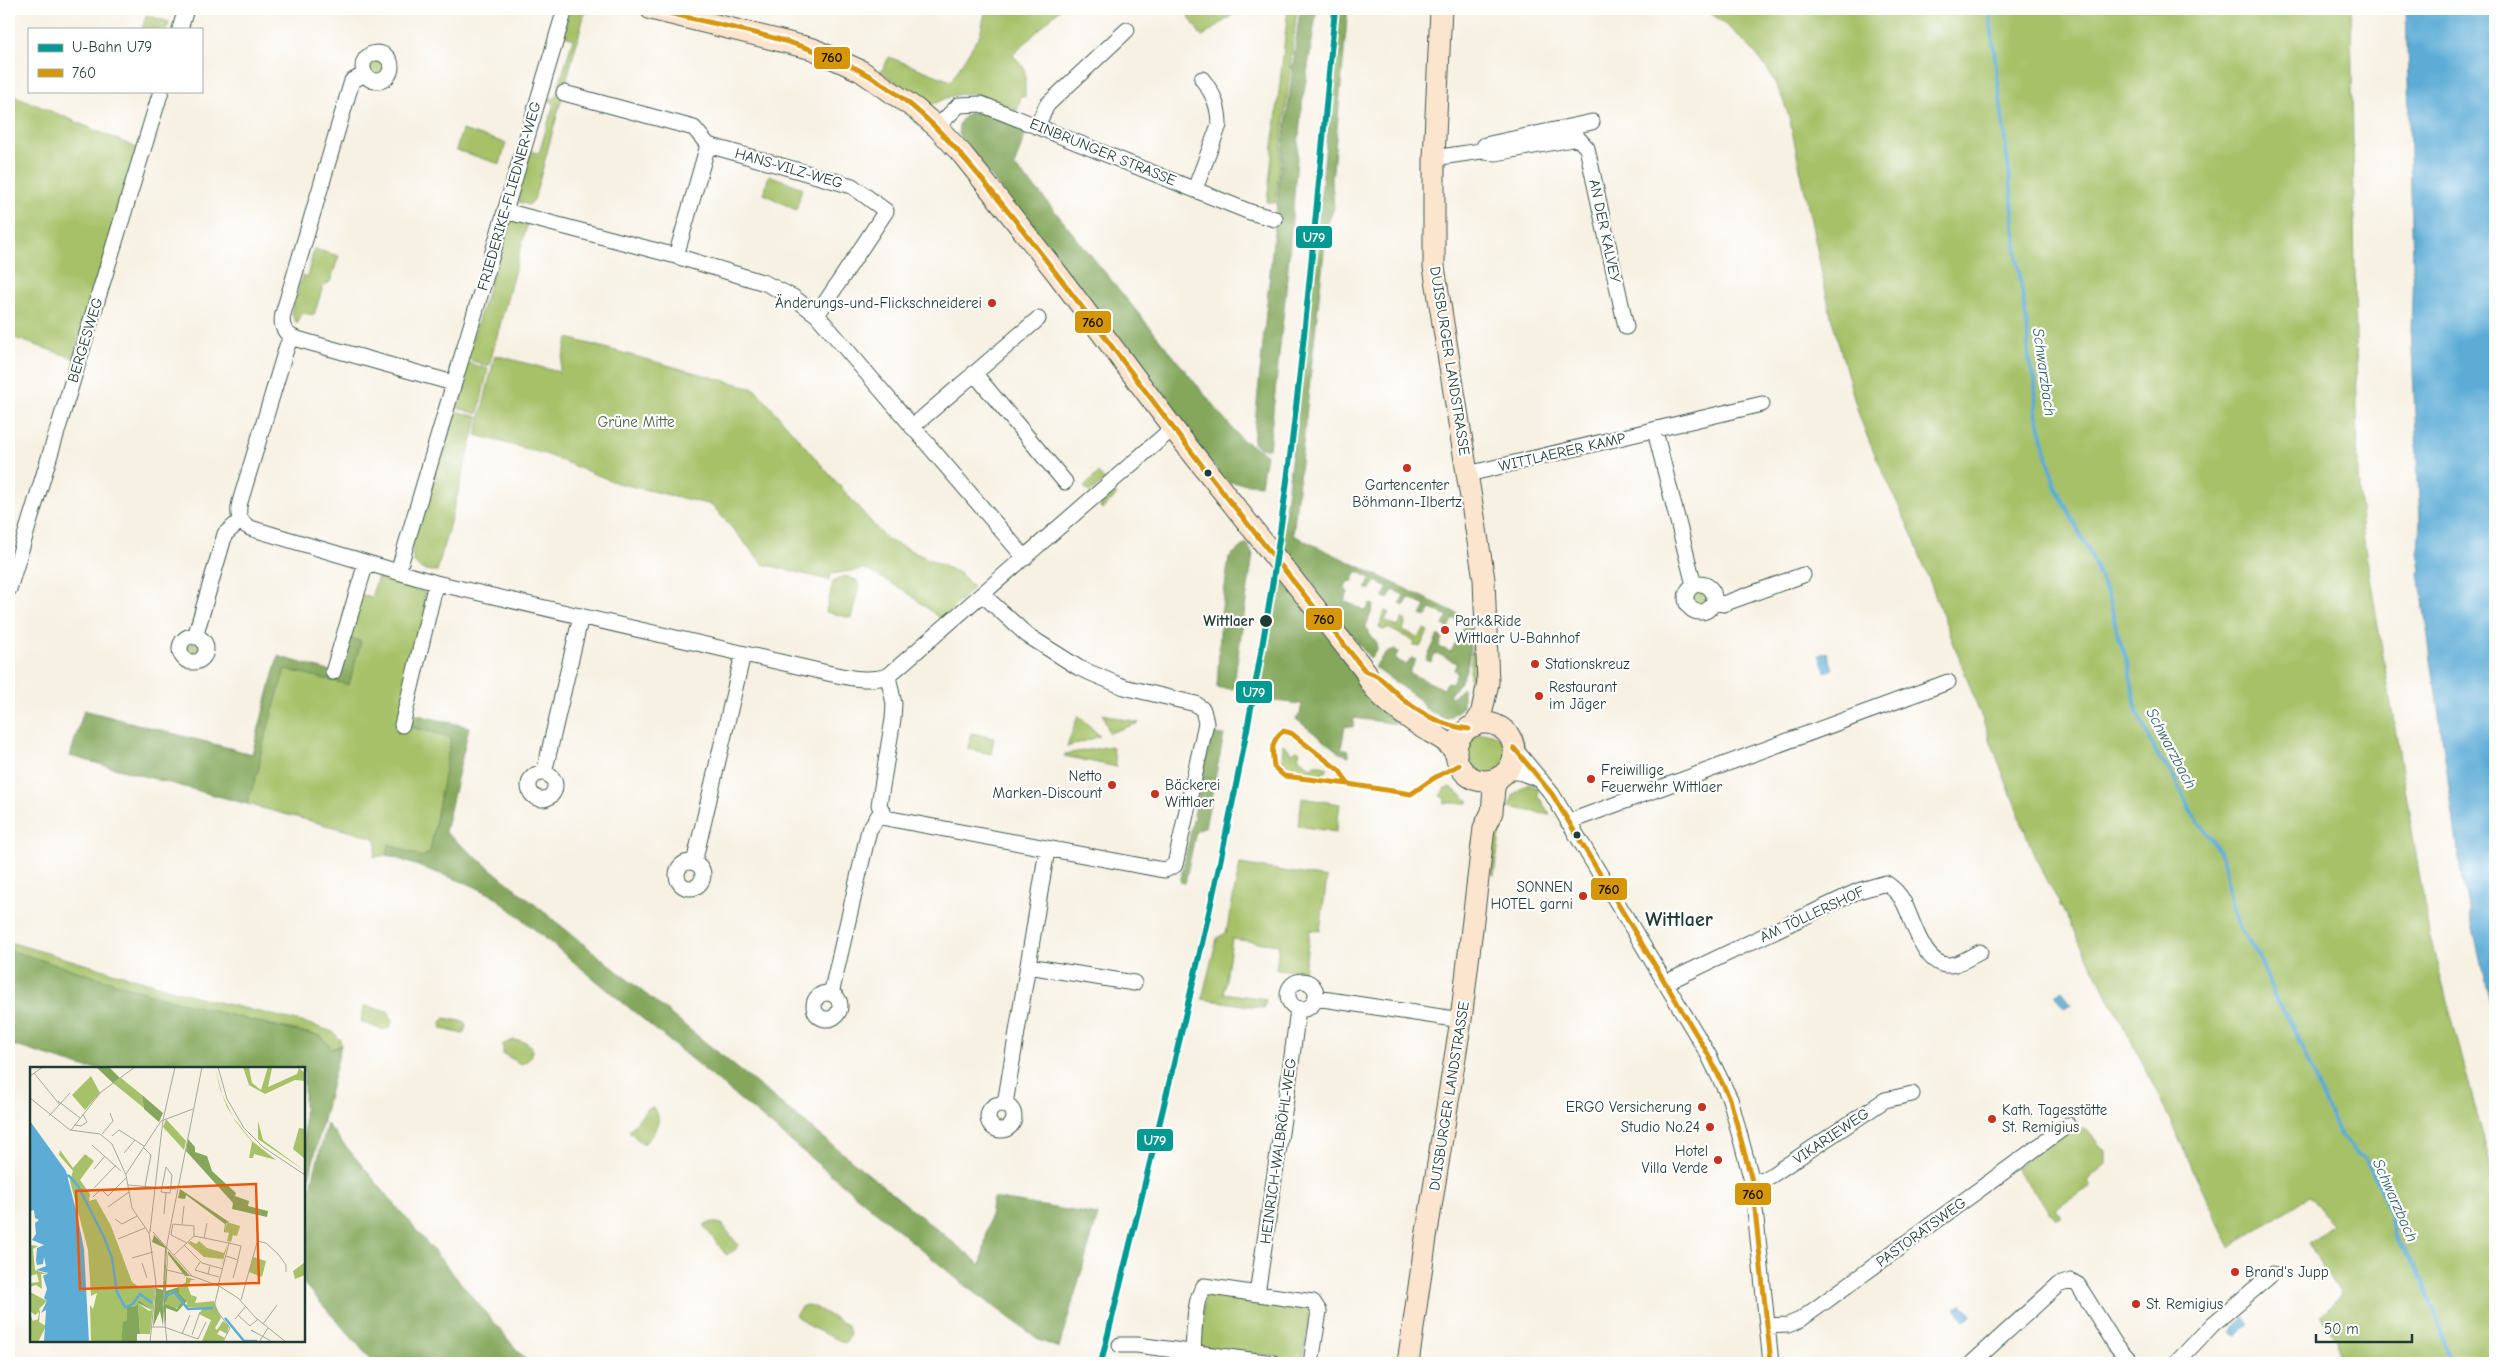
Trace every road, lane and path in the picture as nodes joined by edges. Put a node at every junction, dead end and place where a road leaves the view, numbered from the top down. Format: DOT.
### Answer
graph roads {
  1 [pos="186,9"];
  2 [pos="565,9"];
  3 [pos="651,9"];
  4 [pos="1441,9"];
  5 [pos="698,14"];
  6 [pos="180,28"];
  7 [pos="1128,30"];
  8 [pos="365,74"];
  9 [pos="1202,79"];
  10 [pos="161,92"];
  11 [pos="564,94"];
  12 [pos="1592,122"];
  13 [pos="1037,126"];
  14 [pos="937,127"];
  15 [pos="1573,133"];
  16 [pos="708,144"];
  17 [pos="1434,158"];
  18 [pos="1195,190"];
  19 [pos="505,211"];
  20 [pos="1275,219"];
  21 [pos="676,256"];
  22 [pos="817,315"];
  23 [pos="1038,319"];
  24 [pos="1626,327"];
  25 [pos="292,337"];
  26 [pos="974,373"];
  27 [pos="453,382"];
  28 [pos="1762,404"];
  29 [pos="912,427"];
  30 [pos="1174,428"];
  31 [pos="1655,431"];
  32 [pos="1468,474"];
  33 [pos="1065,482"];
  34 [pos="241,520"];
  35 [pos="1025,558"];
  36 [pos="366,563"];
  37 [pos="398,572"];
  38 [pos="1803,575"];
  39 [pos="436,584"];
  40 [pos="9,585"];
  41 [pos="1694,585"];
  42 [pos="983,595"];
  43 [pos="1713,602"];
  44 [pos="581,616"];
  45 [pos="195,637"];
  46 [pos="743,654"];
  47 [pos="333,672"];
  48 [pos="1366,672"];
  49 [pos="888,676"];
  50 [pos="1948,682"];
  51 [pos="1488,683"];
  52 [pos="402,726"];
  53 [pos="1471,727"];
  54 [pos="1500,728"];
  55 [pos="1514,748"];
  56 [pos="1456,754"];
  57 [pos="544,773"];
  58 [pos="1502,775"];
  59 [pos="1474,779"];
  60 [pos="1541,780"];
  61 [pos="882,812"];
  62 [pos="1568,822"];
  63 [pos="1484,828"];
  64 [pos="1046,850"];
  65 [pos="694,863"];
  66 [pos="1980,952"];
  67 [pos="1028,966"];
  68 [pos="1134,983"];
  69 [pos="1665,983"];
  70 [pos="831,994"];
  71 [pos="1316,998"];
  72 [pos="1298,1009"];
  73 [pos="1462,1020"];
  74 [pos="1912,1094"];
  75 [pos="1005,1104"];
  76 [pos="2068,1125"];
  77 [pos="1752,1181"];
  78 [pos="2272,1274"];
  79 [pos="1257,1294"];
  80 [pos="1767,1326"];
  81 [pos="1120,1345"];
  82 [pos="1193,1358"];
  83 [pos="1273,1363"];
  84 [pos="1311,1363"];
  85 [pos="1408,1363"];
  86 [pos="1771,1363"];
  87 [pos="1972,1363"];
  88 [pos="2132,1363"];
  89 [pos="2176,1363"];
  1 -- 6 [label="street"];
  2 -- 19 [label="street, FRIEDERIKE-FLIEDNER-WEG"];
  3 -- 5 [label="main road"];
  4 -- 17 [label="main road, DUISBURGER LANDSTRASSE"];
  5 -- 14 [label="main road"];
  7 -- 13 [label="street"];
  8 -- 25 [label="street"];
  9 -- 18 [label="street"];
  10 -- 40 [label="street, BERGESWEG"];
  11 -- 16 [label="street, HANS-VILZ-WEG"];
  12 -- 15 [label="street"];
  13 -- 14 [label="street, EINBRUNGER STRASSE"];
  13 -- 18 [label="street, EINBRUNGER STRASSE"];
  14 -- 30 [label="main road"];
  15 -- 17 [label="street"];
  15 -- 24 [label="street, AN DER KALVEY"];
  16 -- 21 [label="street"];
  16 -- 22 [label="street, HANS-VILZ-WEG"];
  17 -- 32 [label="main road, DUISBURGER LANDSTRASSE"];
  18 -- 20 [label="street, EINBRUNGER STRASSE"];
  19 -- 21 [label="street"];
  19 -- 27 [label="street, FRIEDERIKE-FLIEDNER-WEG"];
  21 -- 22 [label="street"];
  22 -- 29 [label="street"];
  23 -- 26 [label="street"];
  25 -- 27 [label="street"];
  25 -- 34 [label="street"];
  26 -- 29 [label="street"];
  26 -- 33 [label="street"];
  27 -- 37 [label="street, FRIEDERIKE-FLIEDNER-WEG"];
  28 -- 31 [label="street, WITTLAERER KAMP"];
  29 -- 35 [label="street"];
  30 -- 35 [label="street"];
  30 -- 48 [label="main road"];
  31 -- 32 [label="street, WITTLAERER KAMP"];
  31 -- 41 [label="street"];
  32 -- 51 [label="main road, DUISBURGER LANDSTRASSE"];
  34 -- 36 [label="street"];
  34 -- 45 [label="street"];
  35 -- 42 [label="street"];
  36 -- 37 [label="street"];
  36 -- 47 [label="street"];
  37 -- 39 [label="street"];
  38 -- 43 [label="street"];
  39 -- 44 [label="street"];
  39 -- 52 [label="street"];
  41 -- 43 [label="street"];
  41 -- 43 [label="street"];
  42 -- 49 [label="street"];
  42 -- 64 [label="street"];
  44 -- 46 [label="street"];
  44 -- 57 [label="street"];
  46 -- 49 [label="street"];
  46 -- 65 [label="street"];
  48 -- 53 [label="main road"];
  48 -- 56 [label="main road"];
  49 -- 61 [label="street"];
  50 -- 62 [label="street"];
  51 -- 53 [label="main road, DUISBURGER LANDSTRASSE"];
  51 -- 54 [label="main road, DUISBURGER LANDSTRASSE"];
  53 -- 54 [label="main road"];
  53 -- 56 [label="main road, DUISBURGER LANDSTRASSE"];
  54 -- 55 [label="main road, DUISBURGER LANDSTRASSE"];
  55 -- 58 [label="main road, DUISBURGER LANDSTRASSE"];
  55 -- 60 [label="street"];
  56 -- 59 [label="main road, DUISBURGER LANDSTRASSE"];
  58 -- 59 [label="main road"];
  58 -- 60 [label="street"];
  58 -- 63 [label="main road, DUISBURGER LANDSTRASSE"];
  59 -- 63 [label="main road, DUISBURGER LANDSTRASSE"];
  60 -- 62 [label="street"];
  61 -- 64 [label="street"];
  61 -- 70 [label="street"];
  62 -- 69 [label="street"];
  63 -- 73 [label="main road, DUISBURGER LANDSTRASSE"];
  64 -- 67 [label="street"];
  66 -- 69 [label="street, AM TÖLLERSHOF"];
  67 -- 68 [label="street"];
  67 -- 75 [label="street"];
  69 -- 77 [label="street"];
  71 -- 72 [label="street"];
  71 -- 72 [label="street, HEINRICH-WALBRÖHL-WEG"];
  71 -- 73 [label="street"];
  72 -- 79 [label="street, HEINRICH-WALBRÖHL-WEG"];
  73 -- 85 [label="main road, DUISBURGER LANDSTRASSE"];
  74 -- 77 [label="street, VIKARIEWEG"];
  76 -- 80 [label="street, PASTORATSWEG"];
  77 -- 80 [label="street"];
  78 -- 89 [label="street"];
  79 -- 82 [label="street"];
  79 -- 84 [label="street"];
  80 -- 86 [label="street"];
  81 -- 82 [label="street"];
  82 -- 83 [label="street"];
  87 -- 88 [label="street"];
}
